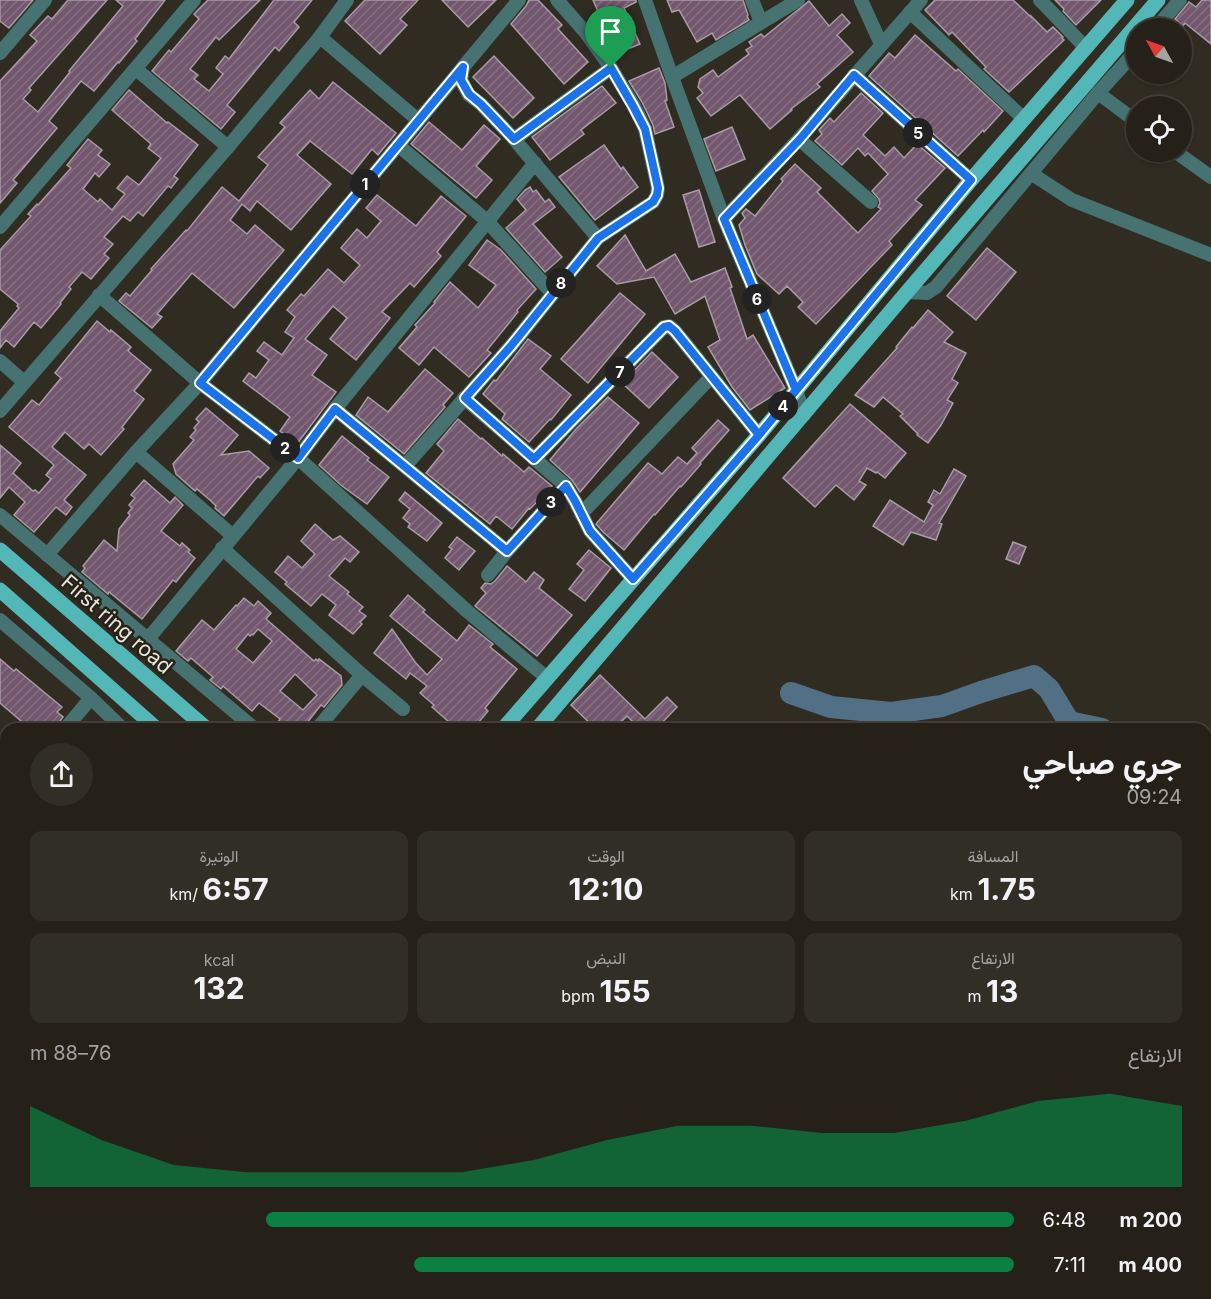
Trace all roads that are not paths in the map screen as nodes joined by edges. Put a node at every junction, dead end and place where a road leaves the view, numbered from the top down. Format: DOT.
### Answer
graph roads {
  1 [pos="45,0"];
  2 [pos="194,0"];
  3 [pos="348,0"];
  4 [pos="519,0"];
  5 [pos="557,0"];
  6 [pos="645,0"];
  7 [pos="752,0"];
  8 [pos="798,0"];
  9 [pos="861,0"];
  10 [pos="921,0"];
  11 [pos="1041,0"];
  12 [pos="1127,0"];
  13 [pos="1158,0"];
  14 [pos="1180,0"];
  15 [pos="910,12"];
  16 [pos="1165,18"];
  17 [pos="761,22"];
  18 [pos="320,37"];
  19 [pos="881,44"];
  20 [pos="1086,48"];
  21 [pos="0,53"];
  22 [pos="1126,62"];
  23 [pos="463,67"];
  24 [pos="611,68"];
  25 [pos="136,69"];
  26 [pos="854,75"];
  27 [pos="672,77"];
  28 [pos="1098,93"];
  29 [pos="1126,114"];
  30 [pos="1024,119"];
  31 [pos="418,120"];
  32 [pos="514,139"];
  33 [pos="800,139"];
  34 [pos="398,145"];
  35 [pos="228,147"];
  36 [pos="1190,162"];
  37 [pos="535,163"];
  38 [pos="1032,174"];
  39 [pos="1211,177"];
  40 [pos="971,180"];
  41 [pos="871,202"];
  42 [pos="724,219"];
  43 [pos="487,221"];
  44 [pos="0,227"];
  45 [pos="598,238"];
  46 [pos="1211,255"];
  47 [pos="907,292"];
  48 [pos="552,294"];
  49 [pos="99,296"];
  50 [pos="0,361"];
  51 [pos="711,377"];
  52 [pos="24,382"];
  53 [pos="200,383"];
  54 [pos="796,390"];
  55 [pos="465,398"];
  56 [pos="335,409"];
  57 [pos="0,411"];
  58 [pos="804,415"];
  59 [pos="759,435"];
  60 [pos="136,452"];
  61 [pos="298,458"];
  62 [pos="534,459"];
  63 [pos="405,466"];
  64 [pos="566,486"];
  65 [pos="582,514"];
  66 [pos="0,515"];
  67 [pos="233,536"];
  68 [pos="222,548"];
  69 [pos="0,550"];
  70 [pos="507,551"];
  71 [pos="47,555"];
  72 [pos="488,575"];
  73 [pos="633,579"];
  74 [pos="0,590"];
  75 [pos="0,620"];
  76 [pos="148,639"];
  77 [pos="362,675"];
  78 [pos="547,678"];
  79 [pos="91,698"];
  80 [pos="403,709"];
  81 [pos="70,723"];
  82 [pos="117,723"];
  83 [pos="150,723"];
  84 [pos="200,723"];
  85 [pos="248,723"];
  86 [pos="322,723"];
  87 [pos="508,723"];
  88 [pos="542,723"];
  1 -- 21 [label="street"];
  2 -- 25 [label="street"];
  3 -- 18 [label="street"];
  4 -- 23 [label="street"];
  5 -- 24 [label="street"];
  6 -- 27 [label="street"];
  7 -- 17 [label="street"];
  8 -- 17 [label="street"];
  9 -- 19 [label="street"];
  10 -- 15 [label="street"];
  11 -- 20 [label="street"];
  12 -- 20 [label="main road"];
  13 -- 47 [label="main road"];
  14 -- 16 [label="street"];
  15 -- 19 [label="street"];
  15 -- 30 [label="street"];
  17 -- 27 [label="street"];
  18 -- 31 [label="street"];
  18 -- 35 [label="street"];
  19 -- 26 [label="street"];
  20 -- 30 [label="main road"];
  22 -- 28 [label="street"];
  23 -- 31 [label="street"];
  23 -- 32 [label="street"];
  24 -- 32 [label="street"];
  24 -- 45 [label="street"];
  25 -- 35 [label="street"];
  25 -- 44 [label="street"];
  26 -- 33 [label="street"];
  26 -- 40 [label="street"];
  27 -- 42 [label="street"];
  28 -- 29 [label="street"];
  28 -- 38 [label="street"];
  30 -- 40 [label="main road"];
  31 -- 34 [label="street"];
  32 -- 37 [label="street"];
  33 -- 41 [label="street"];
  33 -- 42 [label="street"];
  34 -- 43 [label="street"];
  34 -- 53 [label="street"];
  35 -- 49 [label="street"];
  36 -- 39 [label="street"];
  37 -- 43 [label="street"];
  37 -- 45 [label="street"];
  38 -- 46 [label="street"];
  38 -- 47 [label="street"];
  40 -- 54 [label="main road"];
  42 -- 54 [label="street"];
  43 -- 48 [label="street"];
  43 -- 56 [label="street"];
  45 -- 48 [label="street"];
  47 -- 58 [label="main road"];
  48 -- 55 [label="street"];
  49 -- 52 [label="street"];
  49 -- 53 [label="street"];
  50 -- 52 [label="street"];
  51 -- 59 [label="street"];
  51 -- 62 [label="street"];
  51 -- 65 [label="street"];
  52 -- 57 [label="street"];
  53 -- 60 [label="street"];
  53 -- 61 [label="street"];
  54 -- 58 [label="street"];
  54 -- 59 [label="main road"];
  55 -- 62 [label="street"];
  55 -- 63 [label="street"];
  56 -- 61 [label="street"];
  56 -- 63 [label="street"];
  58 -- 88 [label="main road"];
  59 -- 73 [label="main road"];
  60 -- 67 [label="street"];
  60 -- 71 [label="street"];
  61 -- 67 [label="street"];
  61 -- 78 [label="street"];
  62 -- 64 [label="street"];
  63 -- 70 [label="street"];
  64 -- 65 [label="street"];
  64 -- 70 [label="street"];
  65 -- 73 [label="street"];
  66 -- 71 [label="street"];
  67 -- 68 [label="street"];
  68 -- 76 [label="street"];
  68 -- 77 [label="street"];
  69 -- 84 [label="main road, First ring road"];
  70 -- 72 [label="street"];
  71 -- 76 [label="street"];
  73 -- 78 [label="main road"];
  74 -- 83 [label="main road"];
  75 -- 79 [label="street"];
  76 -- 85 [label="street"];
  77 -- 80 [label="street"];
  77 -- 86 [label="street"];
  78 -- 87 [label="main road"];
  79 -- 81 [label="street"];
  79 -- 82 [label="street"];
}
